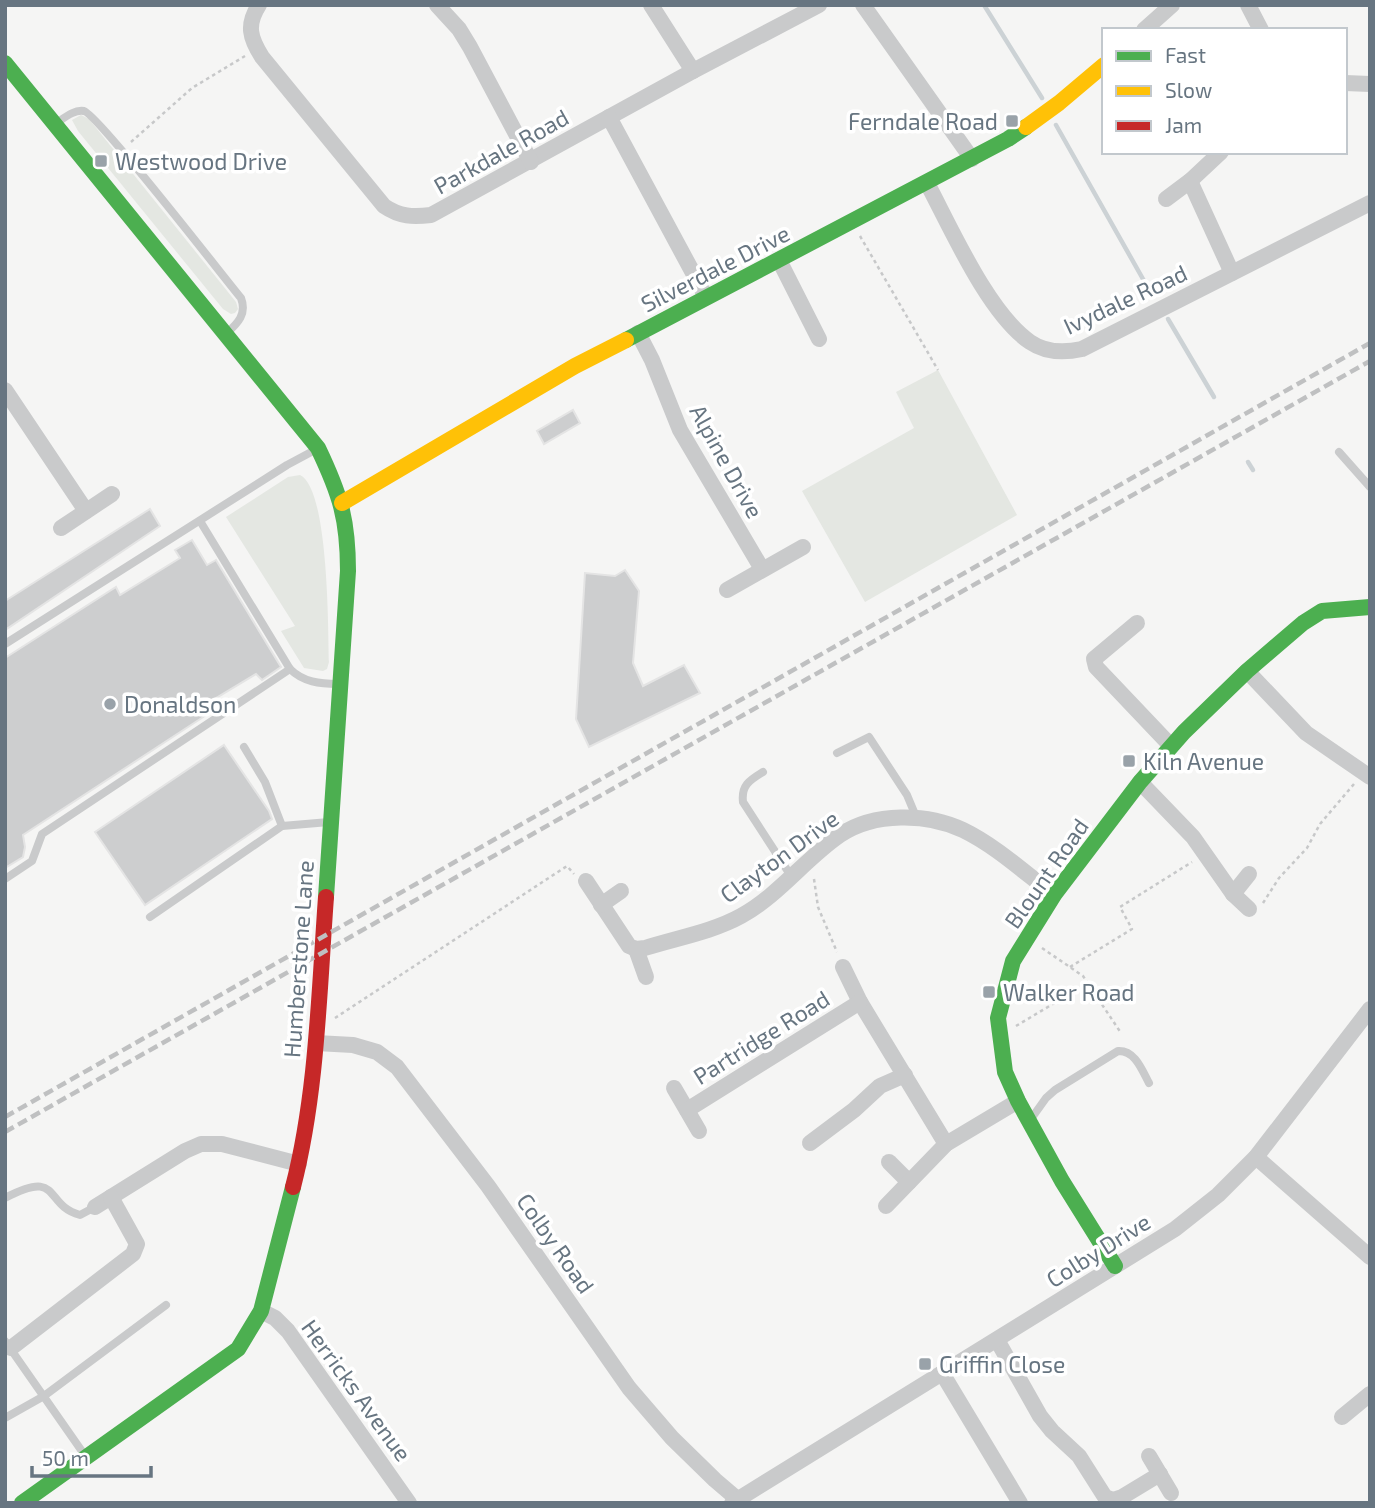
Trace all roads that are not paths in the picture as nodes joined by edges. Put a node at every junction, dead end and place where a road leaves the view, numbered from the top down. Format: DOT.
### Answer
graph roads {
  1 [pos="259,5"];
  2 [pos="438,5"];
  3 [pos="651,5"];
  4 [pos="819,5"];
  5 [pos="863,5"];
  6 [pos="1172,5"];
  7 [pos="1248,5"];
  8 [pos="1146,28"];
  9 [pos="1260,28"];
  10 [pos="5,63"];
  11 [pos="1102,67"];
  12 [pos="693,71"];
  13 [pos="1347,83"];
  14 [pos="1370,84"];
  15 [pos="609,117"];
  16 [pos="55,124"];
  17 [pos="1219,154"];
  18 [pos="972,159"];
  19 [pos="531,162"];
  20 [pos="1190,181"];
  21 [pos="927,183"];
  22 [pos="1166,199"];
  23 [pos="1370,203"];
  24 [pos="779,260"];
  25 [pos="1233,273"];
  26 [pos="706,297"];
  27 [pos="227,333"];
  28 [pos="638,333"];
  29 [pos="819,339"];
  30 [pos="5,390"];
  31 [pos="318,448"];
  32 [pos="1339,452"];
  33 [pos="1370,487"];
  34 [pos="112,494"];
  35 [pos="342,503"];
  36 [pos="86,511"];
  37 [pos="200,521"];
  38 [pos="61,528"];
  39 [pos="803,547"];
  40 [pos="762,569"];
  41 [pos="727,590"];
  42 [pos="1370,607"];
  43 [pos="1137,623"];
  44 [pos="5,644"];
  45 [pos="290,668"];
  46 [pos="1247,671"];
  47 [pos="341,684"];
  48 [pos="1171,746"];
  49 [pos="243,747"];
  50 [pos="836,753"];
  51 [pos="763,772"];
  52 [pos="1366,775"];
  53 [pos="1140,782"];
  54 [pos="917,819"];
  55 [pos="330,822"];
  56 [pos="282,826"];
  57 [pos="1249,874"];
  58 [pos="791,876"];
  59 [pos="5,879"];
  60 [pos="586,881"];
  61 [pos="621,891"];
  62 [pos="1233,894"];
  63 [pos="1054,895"];
  64 [pos="601,905"];
  65 [pos="1249,909"];
  66 [pos="150,917"];
  67 [pos="636,949"];
  68 [pos="843,967"];
  69 [pos="646,977"];
  70 [pos="860,1002"];
  71 [pos="1367,1016"];
  72 [pos="317,1036"];
  73 [pos="905,1075"];
  74 [pos="1149,1083"];
  75 [pos="674,1088"];
  76 [pos="1018,1101"];
  77 [pos="687,1110"];
  78 [pos="1029,1121"];
  79 [pos="699,1131"];
  80 [pos="810,1143"];
  81 [pos="946,1144"];
  82 [pos="1256,1157"];
  83 [pos="889,1162"];
  84 [pos="299,1164"];
  85 [pos="909,1182"];
  86 [pos="111,1197"];
  87 [pos="5,1198"];
  88 [pos="886,1206"];
  89 [pos="95,1207"];
  90 [pos="1370,1257"];
  91 [pos="1115,1266"];
  92 [pos="166,1306"];
  93 [pos="261,1311"];
  94 [pos="997,1340"];
  95 [pos="8,1345"];
  96 [pos="942,1373"];
  97 [pos="1370,1394"];
  98 [pos="44,1396"];
  99 [pos="1342,1417"];
  100 [pos="5,1418"];
  101 [pos="1149,1456"];
  102 [pos="86,1458"];
  103 [pos="1160,1474"];
  104 [pos="1171,1493"];
  105 [pos="738,1502"];
  106 [pos="22,1503"];
  107 [pos="409,1503"];
  108 [pos="1020,1503"];
  1 -- 19 [label="street, Parkdale Road"];
  2 -- 19 [label="street"];
  3 -- 12 [label="street"];
  4 -- 12 [label="street, Parkdale Road"];
  5 -- 18 [label="street"];
  6 -- 8 [label="street"];
  7 -- 9 [label="street"];
  10 -- 16 [label="street, Humberstone Lane"];
  11 -- 18 [label="street, Silverdale Drive"];
  12 -- 15 [label="street, Parkdale Road"];
  13 -- 14 [label="street"];
  15 -- 19 [label="street, Parkdale Road"];
  15 -- 26 [label="street"];
  16 -- 27 [label="street, Humberstone Lane"];
  16 -- 27 [label="lane"];
  17 -- 20 [label="street"];
  18 -- 21 [label="street, Silverdale Drive"];
  20 -- 22 [label="street"];
  20 -- 25 [label="street"];
  21 -- 24 [label="street, Silverdale Drive"];
  21 -- 25 [label="street, Ivydale Road"];
  23 -- 25 [label="street, Ivydale Road"];
  24 -- 26 [label="street, Silverdale Drive"];
  24 -- 29 [label="street"];
  26 -- 28 [label="street, Silverdale Drive"];
  27 -- 31 [label="street, Humberstone Lane"];
  28 -- 35 [label="street, Silverdale Drive"];
  28 -- 40 [label="street, Alpine Drive"];
  30 -- 36 [label="street"];
  31 -- 35 [label="street, Humberstone Lane"];
  31 -- 37 [label="lane"];
  32 -- 33 [label="lane"];
  34 -- 36 [label="street"];
  35 -- 47 [label="street, Humberstone Lane"];
  36 -- 38 [label="street"];
  37 -- 44 [label="lane"];
  37 -- 45 [label="lane"];
  39 -- 40 [label="street"];
  40 -- 41 [label="street"];
  42 -- 46 [label="street, Blount Road"];
  43 -- 48 [label="street"];
  45 -- 47 [label="lane"];
  45 -- 59 [label="lane"];
  46 -- 48 [label="street, Blount Road"];
  46 -- 52 [label="street"];
  47 -- 55 [label="street, Humberstone Lane"];
  48 -- 53 [label="street, Blount Road"];
  49 -- 56 [label="lane"];
  50 -- 54 [label="lane"];
  51 -- 58 [label="lane"];
  53 -- 62 [label="street"];
  53 -- 63 [label="street, Blount Road"];
  54 -- 58 [label="street, Clayton Drive"];
  54 -- 63 [label="street, Clayton Drive"];
  55 -- 56 [label="lane"];
  55 -- 72 [label="street, Humberstone Lane"];
  56 -- 66 [label="lane"];
  57 -- 62 [label="street"];
  58 -- 67 [label="street, Clayton Drive"];
  60 -- 64 [label="street"];
  61 -- 64 [label="street"];
  62 -- 65 [label="street"];
  63 -- 76 [label="street, Blount Road"];
  64 -- 67 [label="street"];
  67 -- 69 [label="street"];
  68 -- 70 [label="street"];
  70 -- 73 [label="street"];
  70 -- 77 [label="street, Partridge Road"];
  71 -- 82 [label="street, Colby Drive"];
  72 -- 84 [label="street, Humberstone Lane"];
  72 -- 105 [label="street, Colby Road"];
  73 -- 80 [label="street"];
  73 -- 81 [label="street"];
  74 -- 78 [label="lane"];
  75 -- 77 [label="street, Partridge Road"];
  76 -- 78 [label="street, Blount Road"];
  76 -- 81 [label="street"];
  77 -- 79 [label="street, Partridge Road"];
  78 -- 91 [label="street, Blount Road"];
  81 -- 85 [label="street"];
  82 -- 90 [label="street"];
  82 -- 91 [label="street, Colby Drive"];
  83 -- 85 [label="street"];
  84 -- 86 [label="street"];
  84 -- 93 [label="street, Humberstone Lane"];
  85 -- 88 [label="street"];
  86 -- 89 [label="street"];
  86 -- 95 [label="street"];
  87 -- 89 [label="lane"];
  91 -- 94 [label="street, Colby Drive"];
  92 -- 98 [label="lane"];
  93 -- 102 [label="street, Humberstone Lane"];
  93 -- 107 [label="street, Herricks Avenue"];
  94 -- 96 [label="street, Colby Drive"];
  94 -- 103 [label="street"];
  95 -- 98 [label="lane"];
  96 -- 105 [label="street, Colby Drive"];
  96 -- 108 [label="street"];
  97 -- 99 [label="street"];
  98 -- 100 [label="lane"];
  98 -- 102 [label="lane"];
  101 -- 103 [label="street"];
  102 -- 106 [label="street, Humberstone Lane"];
  103 -- 104 [label="street"];
}
